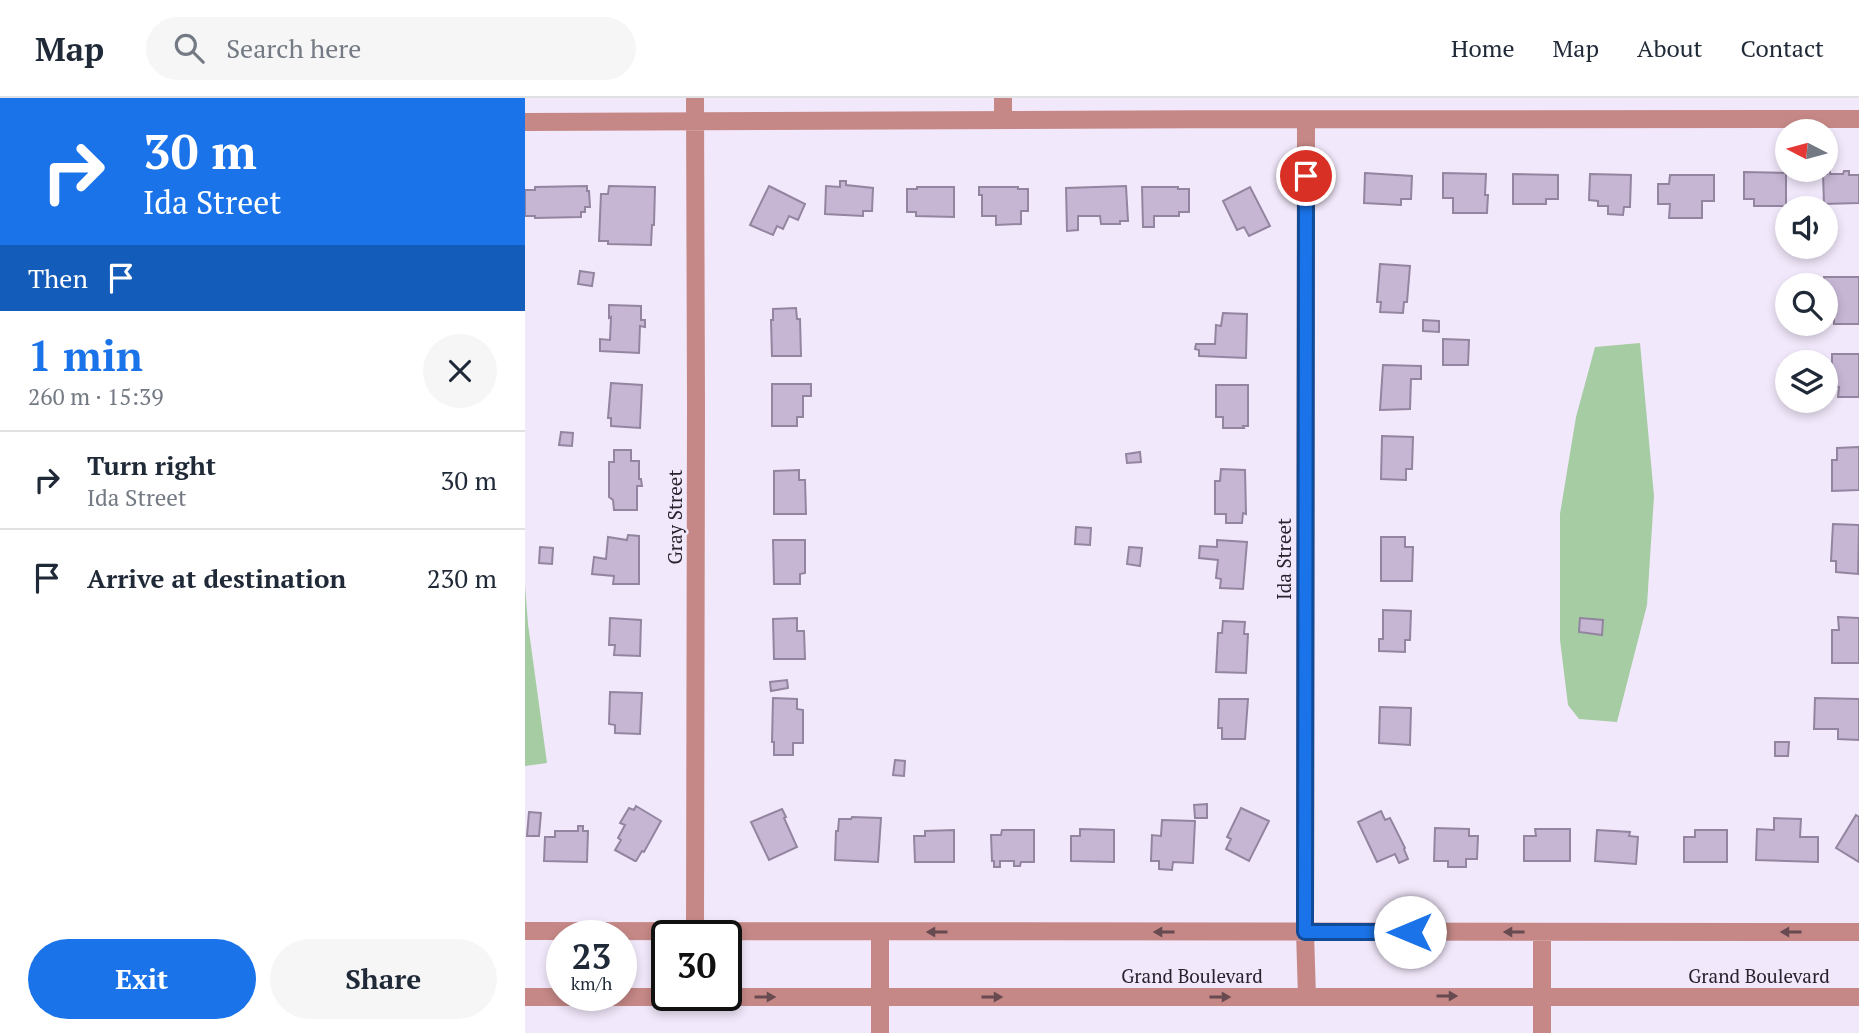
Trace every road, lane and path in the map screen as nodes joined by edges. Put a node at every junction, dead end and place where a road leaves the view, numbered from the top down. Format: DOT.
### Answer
graph roads {
  1 [pos="695,98"];
  2 [pos="1003,98"];
  3 [pos="1003,118"];
  4 [pos="1859,119"];
  5 [pos="695,120"];
  6 [pos="1306,120"];
  7 [pos="525,122"];
  8 [pos="695,920"];
  9 [pos="525,931"];
  10 [pos="880,932"];
  11 [pos="1305,932"];
  12 [pos="1542,932"];
  13 [pos="1859,932"];
  14 [pos="651,933"];
  15 [pos="742,933"];
  16 [pos="525,996"];
  17 [pos="651,996"];
  18 [pos="742,996"];
  19 [pos="1542,996"];
  20 [pos="880,997"];
  21 [pos="1307,997"];
  22 [pos="1859,997"];
  23 [pos="880,1033"];
  24 [pos="1542,1033"];
  1 -- 5 [label="street, Gray Street"];
  2 -- 3 [label="street"];
  3 -- 5 [label="street"];
  3 -- 6 [label="street"];
  4 -- 6 [label="street"];
  5 -- 7 [label="street"];
  5 -- 8 [label="street, Gray Street"];
  6 -- 11 [label="street, Ida Street"];
  9 -- 14 [label="street"];
  11 -- 10 [label="street, one-way"];
  10 -- 15 [label="street"];
  10 -- 20 [label="street"];
  12 -- 11 [label="street, one-way"];
  11 -- 21 [label="street, Ida Street"];
  13 -- 12 [label="street, one-way"];
  12 -- 19 [label="street"];
  16 -- 17 [label="street, Grand Boulevard"];
  18 -- 20 [label="street, Grand Boulevard, one-way"];
  21 -- 19 [label="street, Grand Boulevard, one-way"];
  19 -- 22 [label="street, Grand Boulevard"];
  19 -- 24 [label="street"];
  20 -- 21 [label="street, Grand Boulevard, one-way"];
  20 -- 23 [label="street"];
}
